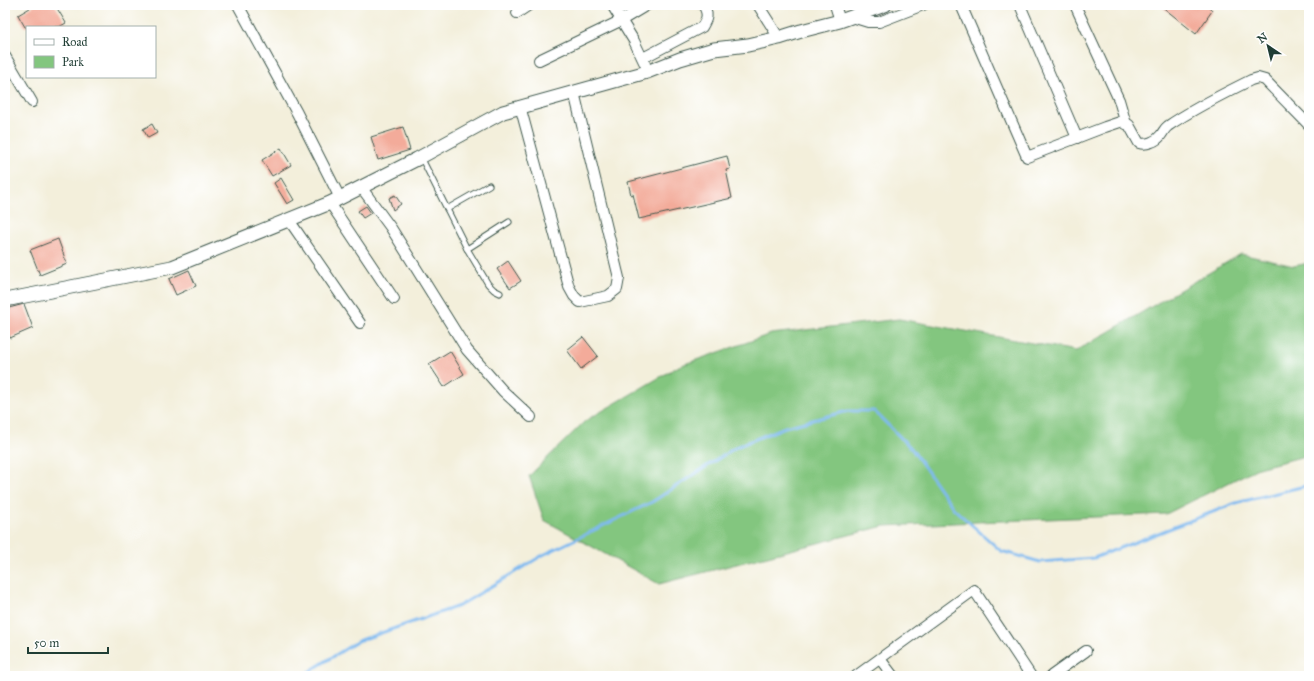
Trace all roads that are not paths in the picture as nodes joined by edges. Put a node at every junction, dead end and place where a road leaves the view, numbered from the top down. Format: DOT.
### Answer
graph roads {
  1 [pos="238,5"];
  2 [pos="529,5"];
  3 [pos="612,5"];
  4 [pos="647,5"];
  5 [pos="703,5"];
  6 [pos="758,5"];
  7 [pos="835,5"];
  8 [pos="884,5"];
  9 [pos="923,5"];
  10 [pos="961,5"];
  11 [pos="1020,5"];
  12 [pos="1075,5"];
  13 [pos="517,12"];
  14 [pos="846,19"];
  15 [pos="622,20"];
  16 [pos="779,38"];
  17 [pos="5,56"];
  18 [pos="643,58"];
  19 [pos="539,60"];
  20 [pos="647,72"];
  21 [pos="574,92"];
  22 [pos="32,102"];
  23 [pos="520,106"];
  24 [pos="1126,124"];
  25 [pos="1308,124"];
  26 [pos="1077,138"];
  27 [pos="421,157"];
  28 [pos="490,185"];
  29 [pos="361,187"];
  30 [pos="335,201"];
  31 [pos="447,208"];
  32 [pos="289,220"];
  33 [pos="509,222"];
  34 [pos="467,249"];
  35 [pos="500,293"];
  36 [pos="394,299"];
  37 [pos="5,300"];
  38 [pos="360,323"];
  39 [pos="531,417"];
  40 [pos="1086,651"];
  41 [pos="880,658"];
  42 [pos="856,676"];
  43 [pos="894,676"];
  44 [pos="1031,676"];
  45 [pos="1051,676"];
  1 -- 30 [label="street"];
  2 -- 13 [label="street"];
  3 -- 15 [label="street"];
  4 -- 15 [label="street"];
  5 -- 18 [label="street"];
  6 -- 16 [label="street"];
  7 -- 14 [label="street"];
  8 -- 14 [label="street"];
  9 -- 14 [label="street"];
  10 -- 26 [label="street"];
  11 -- 26 [label="street"];
  12 -- 24 [label="street"];
  14 -- 16 [label="street"];
  15 -- 18 [label="street"];
  15 -- 19 [label="street"];
  16 -- 20 [label="street"];
  17 -- 22 [label="street"];
  18 -- 20 [label="street"];
  20 -- 21 [label="street"];
  21 -- 23 [label="street"];
  21 -- 23 [label="street"];
  23 -- 27 [label="street"];
  24 -- 25 [label="street"];
  24 -- 26 [label="street"];
  27 -- 29 [label="street"];
  27 -- 31 [label="lane"];
  28 -- 31 [label="lane"];
  29 -- 30 [label="street"];
  29 -- 39 [label="street"];
  30 -- 32 [label="street"];
  30 -- 36 [label="street"];
  31 -- 34 [label="lane"];
  32 -- 37 [label="street"];
  32 -- 38 [label="street"];
  33 -- 34 [label="lane"];
  34 -- 35 [label="lane"];
  40 -- 45 [label="street"];
  41 -- 42 [label="street"];
  41 -- 43 [label="street"];
  41 -- 44 [label="street"];
}
